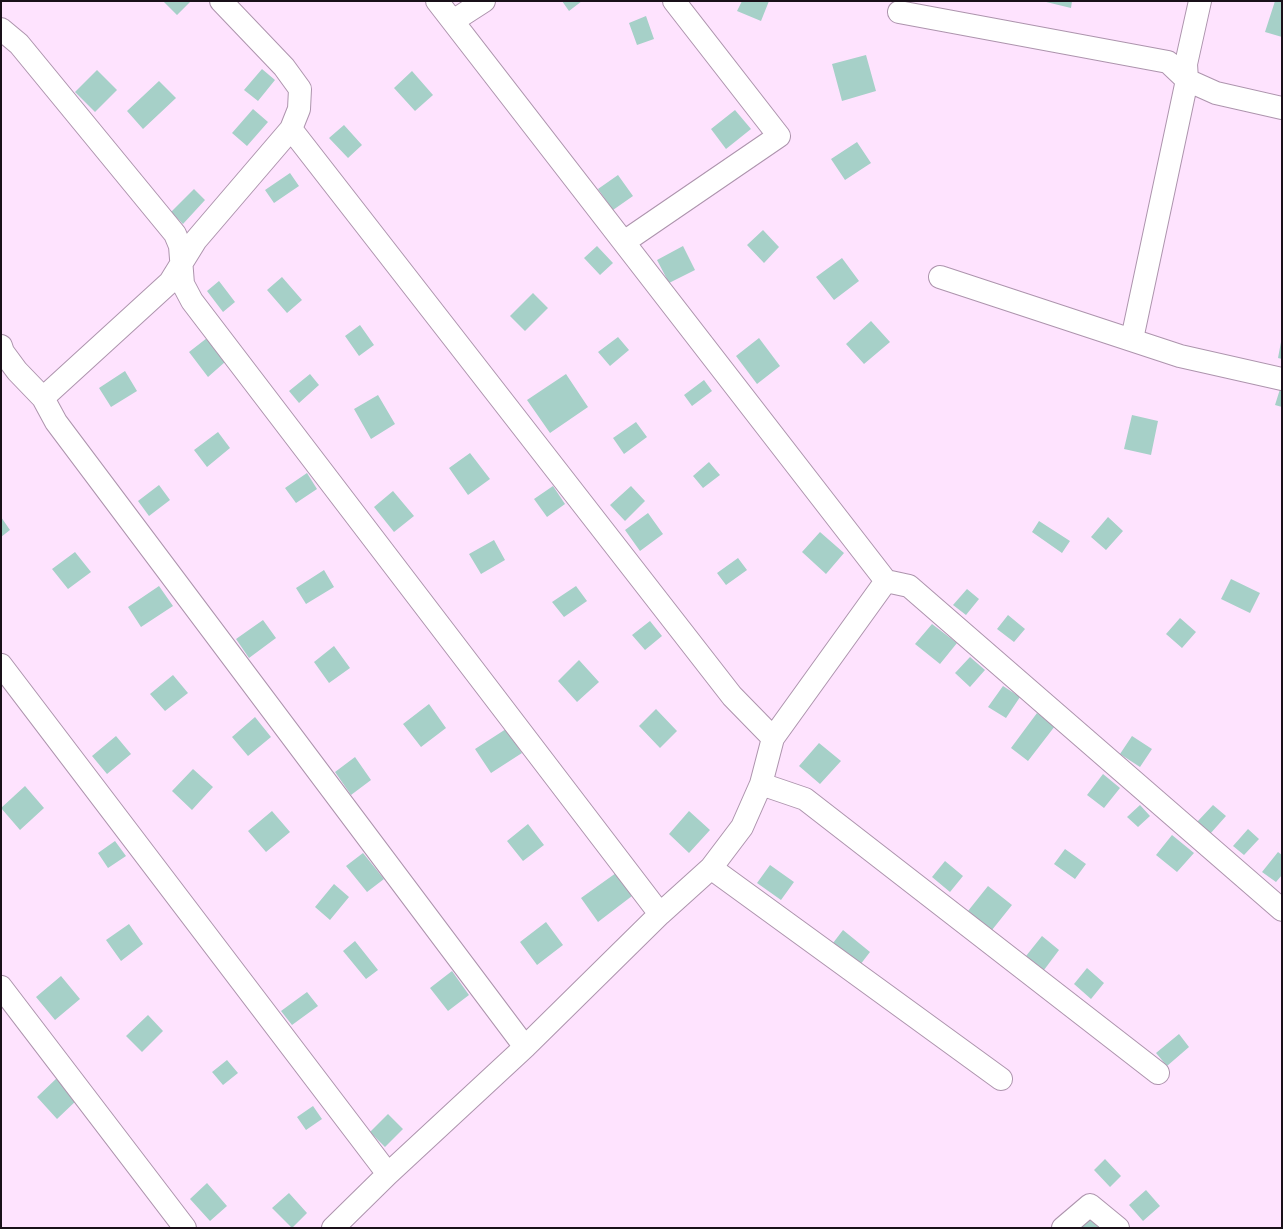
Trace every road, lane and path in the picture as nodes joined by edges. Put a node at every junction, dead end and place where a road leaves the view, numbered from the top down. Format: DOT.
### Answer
graph roads {
  1 [pos="221,1"];
  2 [pos="437,1"];
  3 [pos="484,1"];
  4 [pos="674,1"];
  5 [pos="1200,1"];
  6 [pos="898,12"];
  7 [pos="453,21"];
  8 [pos="1,29"];
  9 [pos="1187,80"];
  10 [pos="1282,108"];
  11 [pos="291,129"];
  12 [pos="624,242"];
  13 [pos="181,263"];
  14 [pos="940,277"];
  15 [pos="1132,339"];
  16 [pos="1,346"];
  17 [pos="1282,379"];
  18 [pos="43,398"];
  19 [pos="886,580"];
  20 [pos="1,665"];
  21 [pos="773,738"];
  22 [pos="761,784"];
  23 [pos="711,868"];
  24 [pos="1282,910"];
  25 [pos="660,914"];
  26 [pos="1,987"];
  27 [pos="525,1047"];
  28 [pos="1158,1073"];
  29 [pos="1001,1079"];
  30 [pos="388,1174"];
  31 [pos="185,1228"];
  32 [pos="333,1228"];
  33 [pos="1063,1228"];
  34 [pos="1118,1228"];
  1 -- 11 [label="street"];
  2 -- 7 [label="street"];
  3 -- 7 [label="street"];
  4 -- 12 [label="street"];
  5 -- 9 [label="street"];
  6 -- 9 [label="street"];
  7 -- 12 [label="street"];
  8 -- 13 [label="street"];
  9 -- 10 [label="street"];
  9 -- 15 [label="street"];
  11 -- 13 [label="street"];
  11 -- 21 [label="street"];
  12 -- 19 [label="street"];
  13 -- 18 [label="street"];
  13 -- 25 [label="street"];
  14 -- 15 [label="street"];
  15 -- 17 [label="street"];
  16 -- 18 [label="street"];
  18 -- 27 [label="street"];
  19 -- 21 [label="street"];
  19 -- 24 [label="street"];
  20 -- 30 [label="street"];
  21 -- 22 [label="street"];
  22 -- 23 [label="street"];
  22 -- 28 [label="street"];
  23 -- 25 [label="street"];
  23 -- 29 [label="street"];
  25 -- 27 [label="street"];
  26 -- 31 [label="street"];
  27 -- 30 [label="street"];
  30 -- 32 [label="street"];
  33 -- 34 [label="street"];
}
